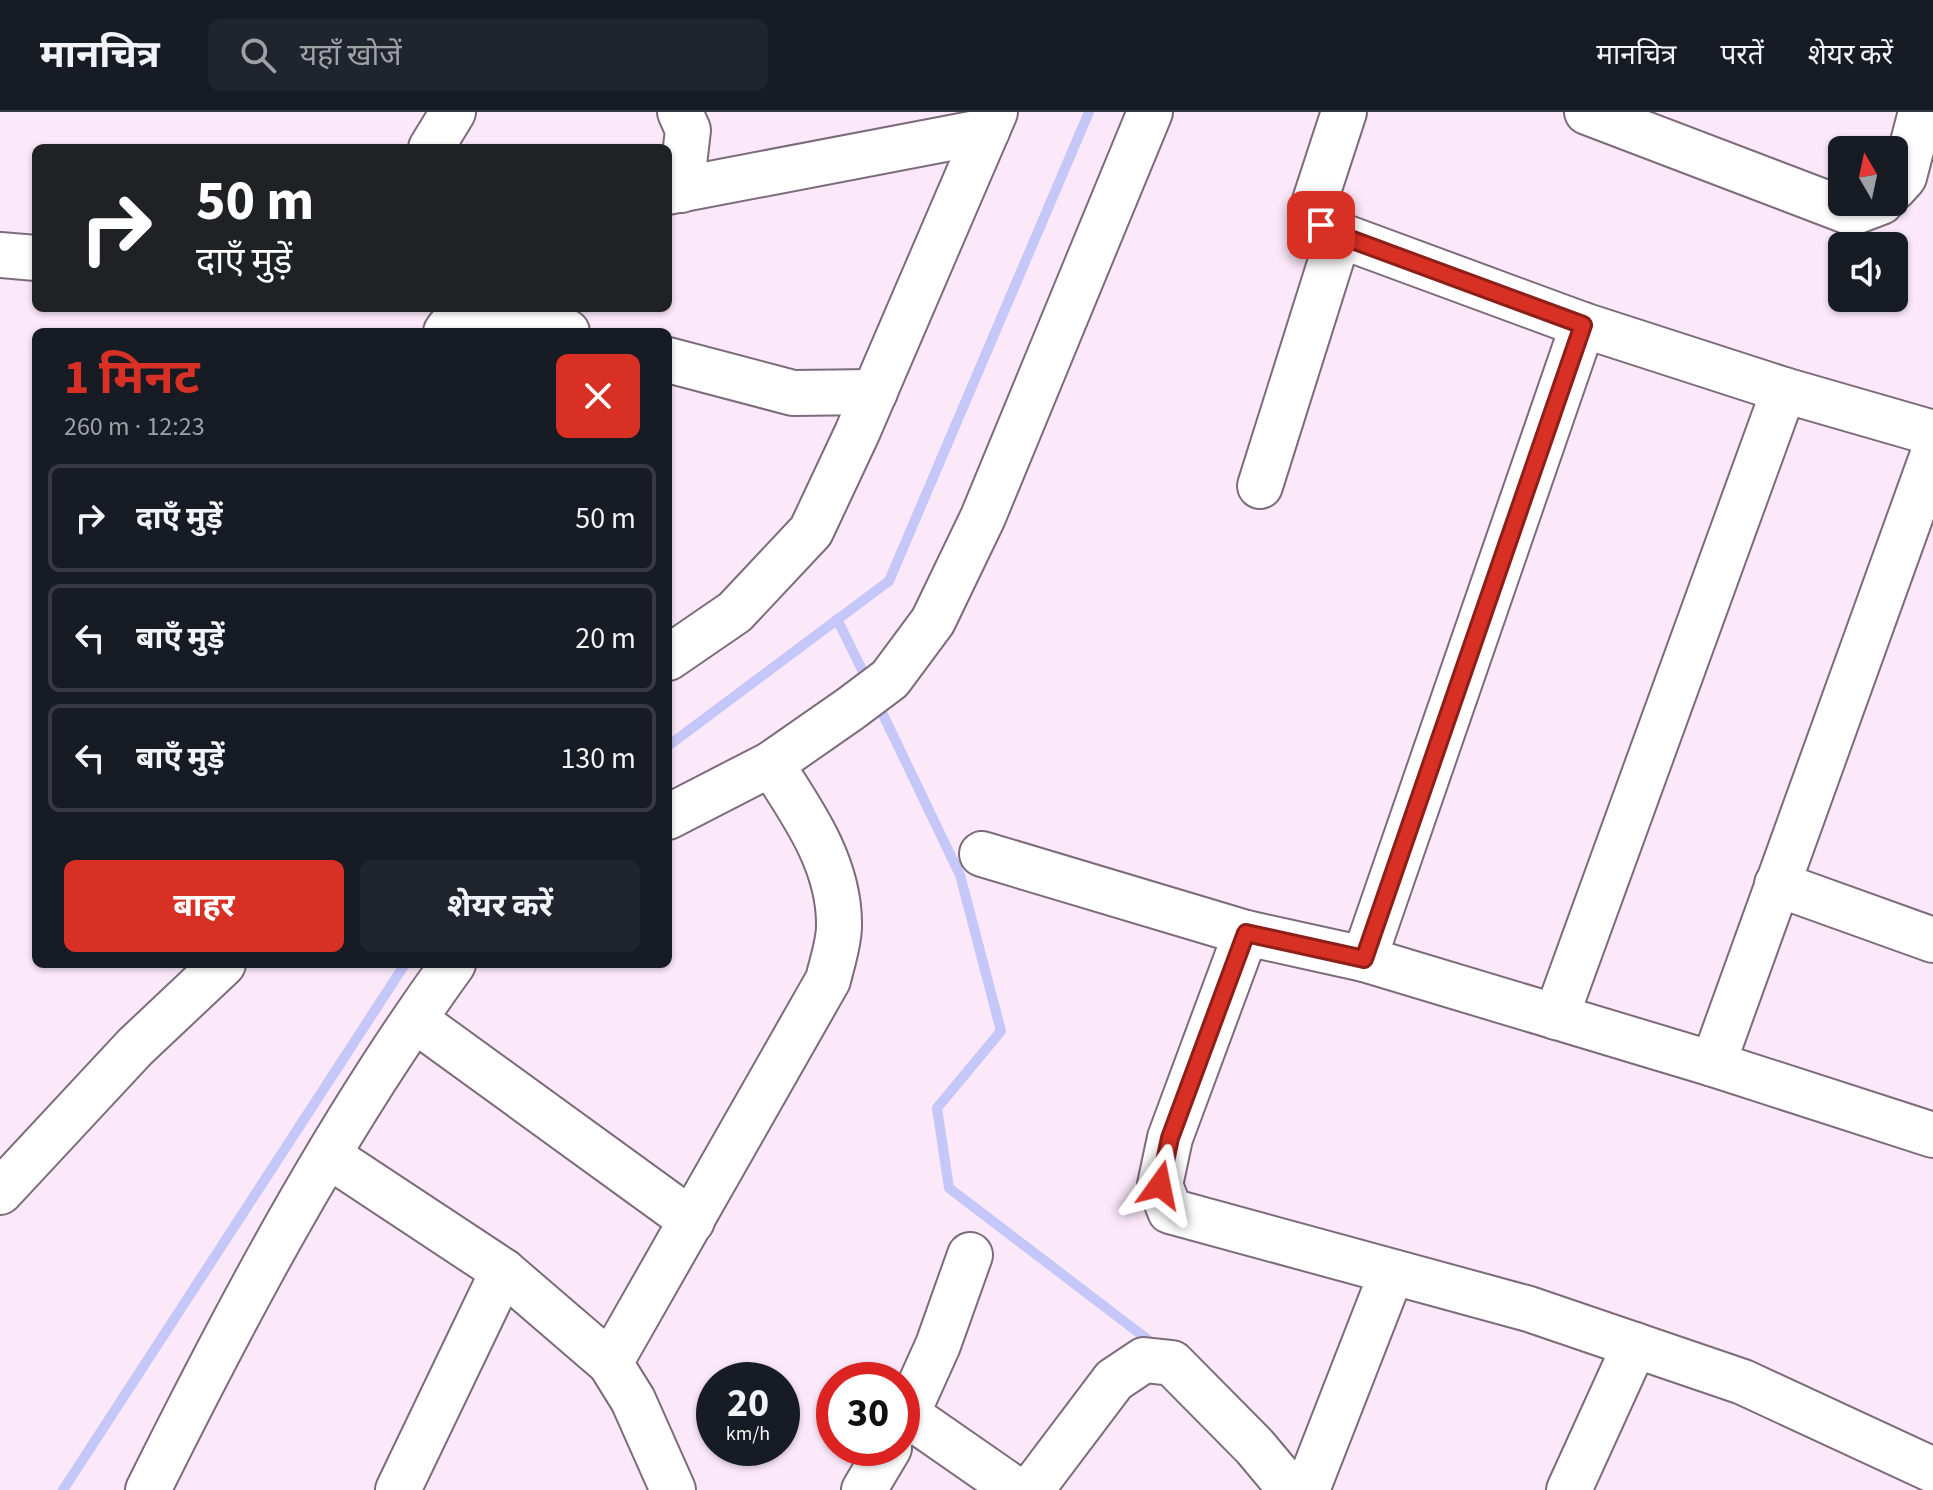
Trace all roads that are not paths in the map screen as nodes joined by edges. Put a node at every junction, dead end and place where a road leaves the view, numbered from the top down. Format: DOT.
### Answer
graph roads {
  1 [pos="453,112"];
  2 [pos="680,112"];
  3 [pos="1150,112"];
  4 [pos="1344,112"];
  5 [pos="1587,112"];
  6 [pos="1921,112"];
  7 [pos="991,122"];
  8 [pos="433,144"];
  9 [pos="1908,162"];
  10 [pos="674,191"];
  11 [pos="1828,204"];
  12 [pos="1339,235"];
  13 [pos="0,255"];
  14 [pos="32,258"];
  15 [pos="496,312"];
  16 [pos="1583,325"];
  17 [pos="553,328"];
  18 [pos="672,361"];
  19 [pos="1784,390"];
  20 [pos="875,392"];
  21 [pos="1933,433"];
  22 [pos="1933,454"];
  23 [pos="1260,486"];
  24 [pos="672,655"];
  25 [pos="771,764"];
  26 [pos="672,815"];
  27 [pos="982,854"];
  28 [pos="1777,884"];
  29 [pos="1246,933"];
  30 [pos="1933,940"];
  31 [pos="1364,959"];
  32 [pos="219,968"];
  33 [pos="450,968"];
  34 [pos="1556,1017"];
  35 [pos="415,1020"];
  36 [pos="1713,1064"];
  37 [pos="1933,1135"];
  38 [pos="329,1156"];
  39 [pos="0,1192"];
  40 [pos="692,1221"];
  41 [pos="970,1255"];
  42 [pos="503,1271"];
  43 [pos="1392,1272"];
  44 [pos="1635,1345"];
  45 [pos="610,1363"];
  46 [pos="920,1380"];
  47 [pos="920,1440"];
  48 [pos="878,1466"];
  49 [pos="1933,1470"];
  50 [pos="148,1490"];
  51 [pos="398,1490"];
  52 [pos="673,1490"];
  53 [pos="864,1490"];
  54 [pos="1016,1490"];
  55 [pos="1031,1490"];
  56 [pos="1291,1490"];
  57 [pos="1307,1490"];
  58 [pos="1569,1490"];
  1 -- 8 [label="street"];
  2 -- 10 [label="street"];
  3 -- 25 [label="street"];
  4 -- 12 [label="street"];
  5 -- 11 [label="street"];
  6 -- 9 [label="street"];
  7 -- 10 [label="street"];
  7 -- 20 [label="street"];
  12 -- 16 [label="street"];
  12 -- 23 [label="street"];
  13 -- 14 [label="street"];
  15 -- 17 [label="street"];
  16 -- 19 [label="street"];
  16 -- 31 [label="street"];
  18 -- 20 [label="street"];
  19 -- 21 [label="street"];
  19 -- 34 [label="street"];
  20 -- 24 [label="street"];
  22 -- 28 [label="street"];
  25 -- 26 [label="street"];
  25 -- 40 [label="street"];
  27 -- 29 [label="street"];
  28 -- 30 [label="street"];
  28 -- 36 [label="street"];
  29 -- 31 [label="street"];
  29 -- 43 [label="street"];
  31 -- 34 [label="street"];
  32 -- 39 [label="street"];
  33 -- 35 [label="street"];
  34 -- 36 [label="street"];
  35 -- 38 [label="street"];
  35 -- 40 [label="street"];
  36 -- 37 [label="street"];
  38 -- 42 [label="street"];
  38 -- 50 [label="street"];
  40 -- 45 [label="street"];
  41 -- 46 [label="street"];
  42 -- 45 [label="street"];
  42 -- 51 [label="street"];
  43 -- 44 [label="street"];
  43 -- 57 [label="street"];
  44 -- 49 [label="street"];
  44 -- 58 [label="street"];
  45 -- 52 [label="street"];
  47 -- 54 [label="street"];
  48 -- 53 [label="street"];
  55 -- 56 [label="street"];
}
